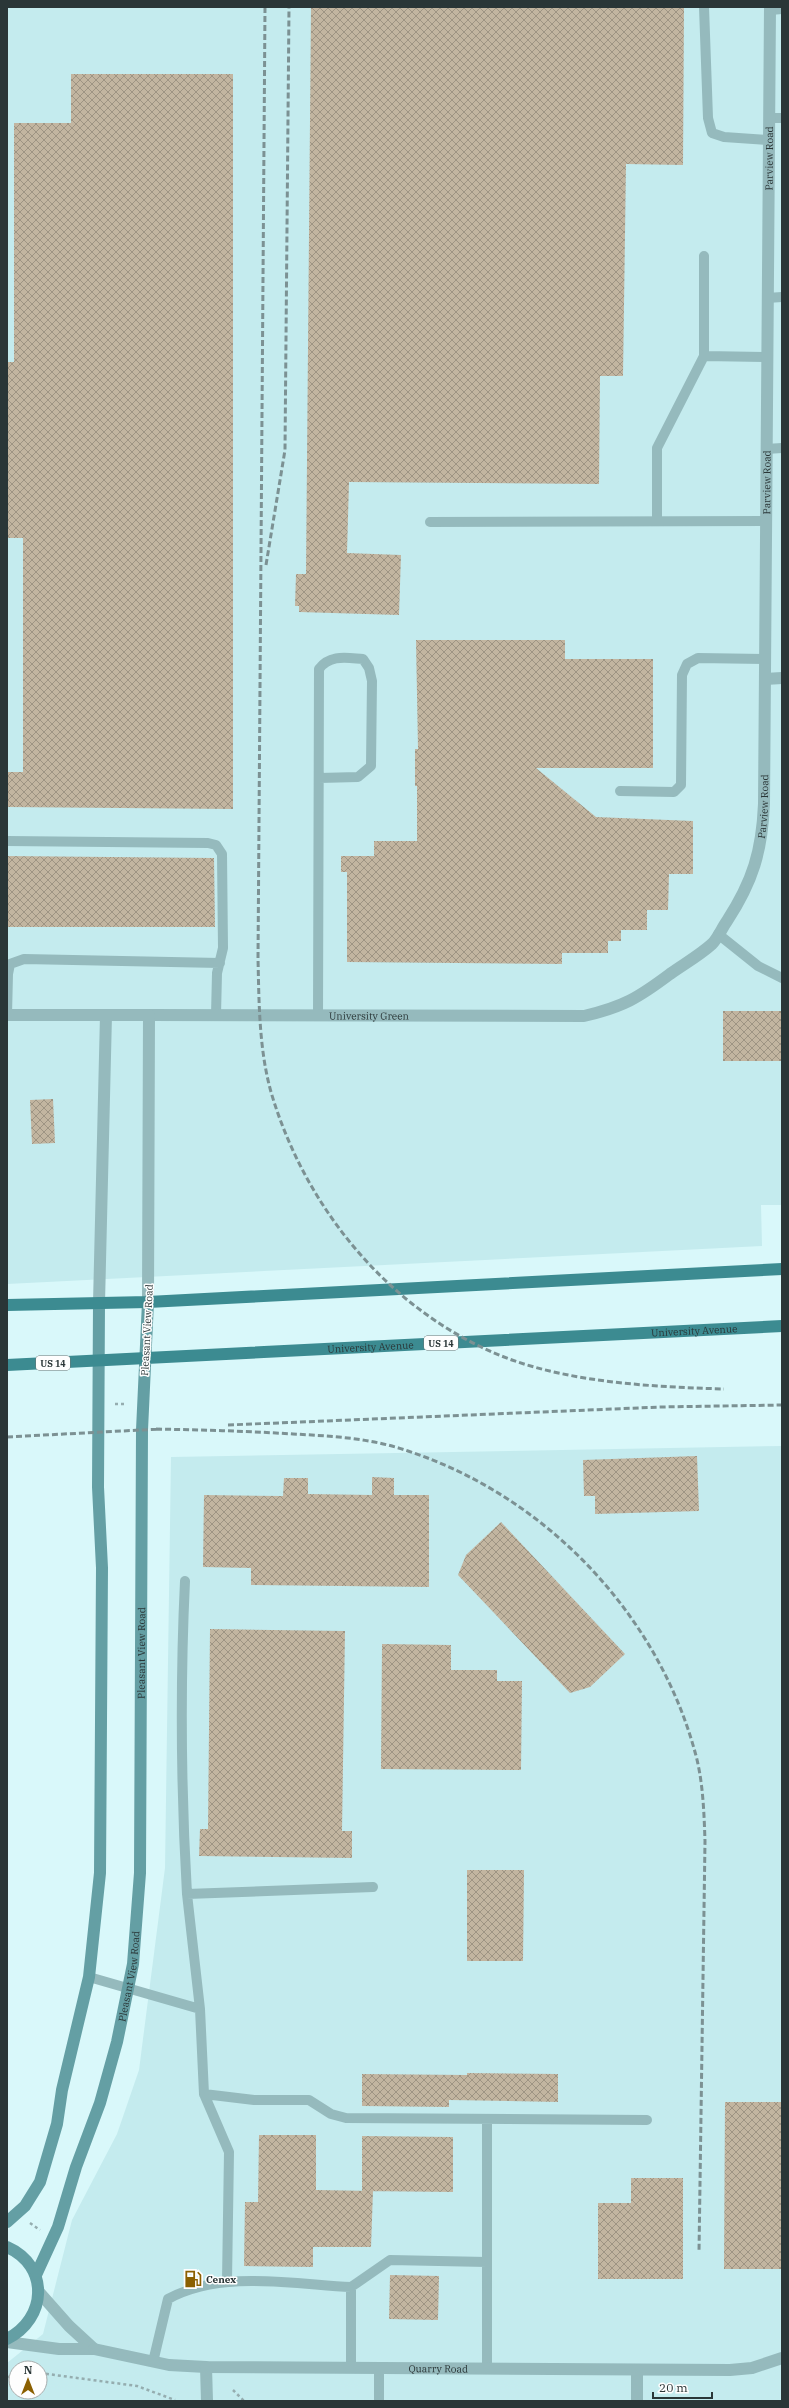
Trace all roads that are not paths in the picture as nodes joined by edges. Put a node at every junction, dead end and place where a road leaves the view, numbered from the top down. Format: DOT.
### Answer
graph roads {
  1 [pos="704,7"];
  2 [pos="770,9"];
  3 [pos="782,9"];
  4 [pos="769,118"];
  5 [pos="782,118"];
  6 [pos="769,140"];
  7 [pos="704,256"];
  8 [pos="782,297"];
  9 [pos="768,298"];
  10 [pos="704,356"];
  11 [pos="767,358"];
  12 [pos="782,448"];
  13 [pos="766,449"];
  14 [pos="657,521"];
  15 [pos="766,521"];
  16 [pos="430,522"];
  17 [pos="765,659"];
  18 [pos="782,678"];
  19 [pos="765,679"];
  20 [pos="319,778"];
  21 [pos="620,791"];
  22 [pos="7,841"];
  23 [pos="718,934"];
  24 [pos="710,945"];
  25 [pos="220,963"];
  26 [pos="782,978"];
  27 [pos="7,1015"];
  28 [pos="106,1015"];
  29 [pos="149,1015"];
  30 [pos="216,1015"];
  31 [pos="318,1016"];
  32 [pos="782,1269"];
  33 [pos="148,1302"];
  34 [pos="99,1303"];
  35 [pos="7,1305"];
  36 [pos="782,1326"];
  37 [pos="146,1358"];
  38 [pos="99,1361"];
  39 [pos="7,1365"];
  40 [pos="185,1581"];
  41 [pos="373,1886"];
  42 [pos="187,1894"];
  43 [pos="89,1977"];
  44 [pos="128,1988"];
  45 [pos="200,2009"];
  46 [pos="204,2094"];
  47 [pos="487,2119"];
  48 [pos="647,2120"];
  49 [pos="7,2222"];
  50 [pos="7,2247"];
  51 [pos="487,2262"];
  52 [pos="36,2275"];
  53 [pos="226,2281"];
  54 [pos="351,2287"];
  55 [pos="38,2291"];
  56 [pos="7,2341"];
  57 [pos="94,2349"];
  58 [pos="782,2358"];
  59 [pos="153,2362"];
  60 [pos="206,2367"];
  61 [pos="351,2368"];
  62 [pos="379,2368"];
  63 [pos="487,2369"];
  64 [pos="637,2370"];
  65 [pos="207,2401"];
  66 [pos="379,2401"];
  67 [pos="637,2401"];
  1 -- 6 [label="lane"];
  2 -- 3 [label="lane"];
  2 -- 4 [label="street, Parview Road"];
  4 -- 5 [label="lane"];
  4 -- 6 [label="street, Parview Road"];
  6 -- 9 [label="street, Parview Road"];
  7 -- 10 [label="lane"];
  8 -- 9 [label="lane"];
  9 -- 11 [label="street, Parview Road"];
  10 -- 11 [label="lane"];
  10 -- 14 [label="lane"];
  11 -- 13 [label="street, Parview Road"];
  12 -- 13 [label="lane"];
  13 -- 15 [label="street, Parview Road"];
  14 -- 15 [label="lane"];
  14 -- 16 [label="lane"];
  15 -- 17 [label="street, Parview Road"];
  17 -- 19 [label="street, Parview Road"];
  17 -- 21 [label="lane"];
  18 -- 19 [label="street"];
  19 -- 23 [label="street, Parview Road"];
  20 -- 20 [label="lane"];
  20 -- 31 [label="lane"];
  22 -- 25 [label="lane"];
  23 -- 24 [label="street, Parview Road"];
  23 -- 26 [label="lane"];
  24 -- 31 [label="street, University Green"];
  25 -- 27 [label="lane"];
  25 -- 30 [label="lane"];
  27 -- 28 [label="street, University Green"];
  28 -- 29 [label="street, University Green"];
  28 -- 34 [label="street"];
  29 -- 30 [label="street, University Green"];
  29 -- 33 [label="street, Pleasant View Road"];
  30 -- 31 [label="street, University Green"];
  32 -- 33 [label="main road"];
  33 -- 34 [label="main road"];
  33 -- 37 [label="main road, Pleasant View Road"];
  34 -- 35 [label="main road"];
  34 -- 38 [label="main road"];
  36 -- 37 [label="main road, University Avenue / US 14"];
  37 -- 38 [label="main road, University Avenue / US 14"];
  37 -- 44 [label="main road, Pleasant View Road"];
  38 -- 39 [label="main road, University Avenue / US 14"];
  38 -- 43 [label="main road"];
  40 -- 42 [label="lane"];
  41 -- 42 [label="lane"];
  42 -- 45 [label="lane"];
  43 -- 44 [label="lane"];
  43 -- 49 [label="main road"];
  44 -- 45 [label="lane"];
  44 -- 52 [label="main road, Pleasant View Road"];
  45 -- 46 [label="lane"];
  46 -- 47 [label="lane"];
  46 -- 53 [label="lane"];
  47 -- 48 [label="lane"];
  47 -- 51 [label="lane"];
  50 -- 52 [label="main road"];
  51 -- 54 [label="lane"];
  51 -- 63 [label="lane"];
  52 -- 55 [label="main road"];
  53 -- 54 [label="lane"];
  53 -- 59 [label="lane"];
  54 -- 61 [label="lane"];
  55 -- 56 [label="main road"];
  55 -- 57 [label="street"];
  56 -- 57 [label="street, Quarry Road"];
  57 -- 59 [label="street, Quarry Road"];
  58 -- 64 [label="street, Quarry Road"];
  59 -- 60 [label="street, Quarry Road"];
  60 -- 61 [label="street, Quarry Road"];
  60 -- 65 [label="street"];
  61 -- 62 [label="street, Quarry Road"];
  62 -- 63 [label="street, Quarry Road"];
  62 -- 66 [label="lane"];
  63 -- 64 [label="street, Quarry Road"];
  64 -- 67 [label="street"];
}
